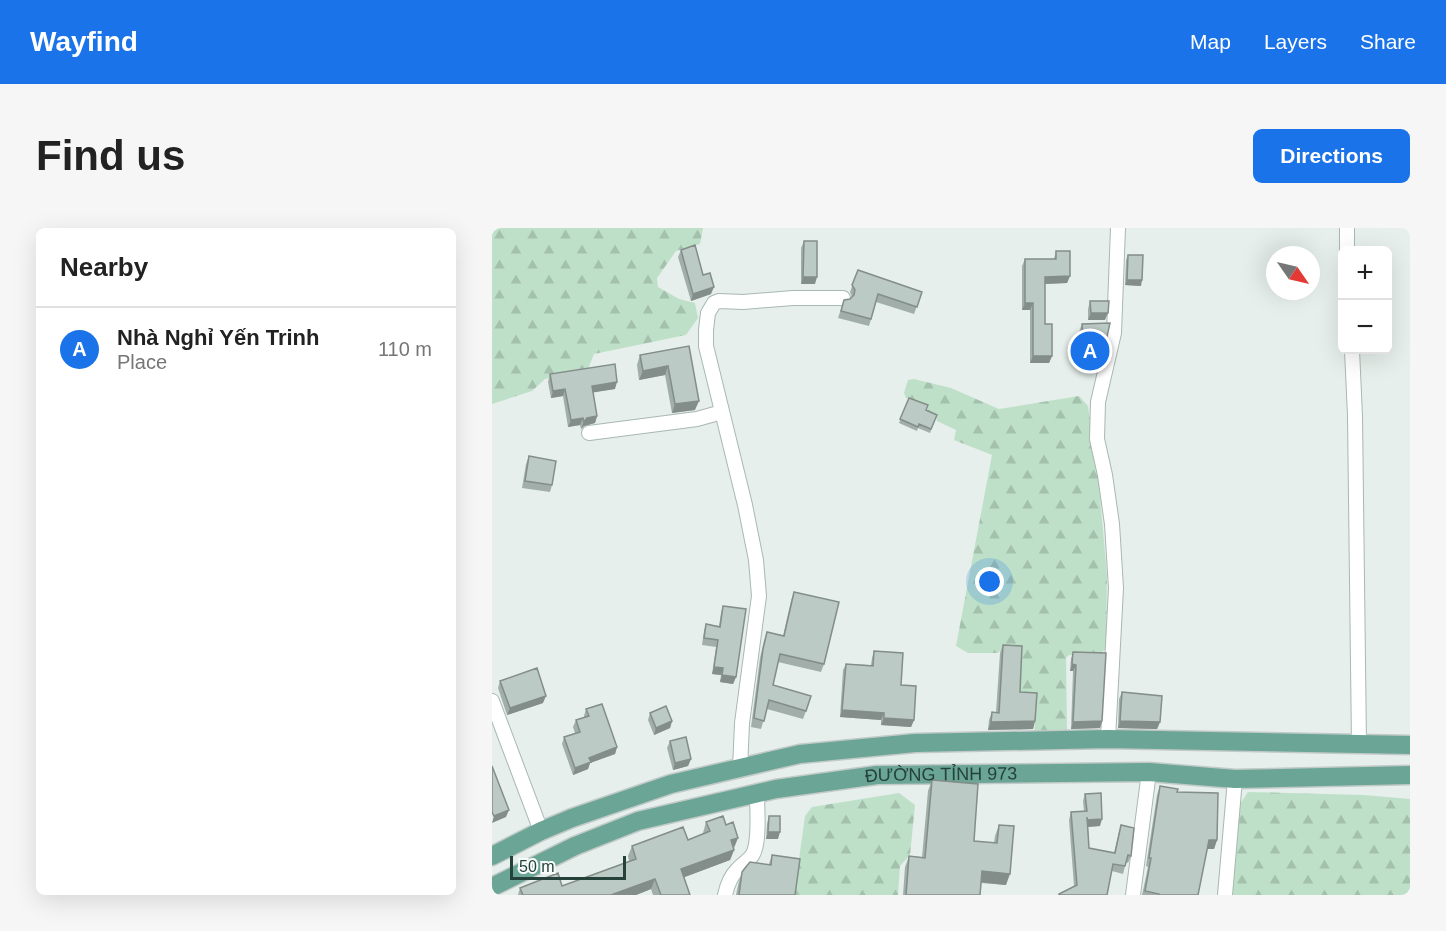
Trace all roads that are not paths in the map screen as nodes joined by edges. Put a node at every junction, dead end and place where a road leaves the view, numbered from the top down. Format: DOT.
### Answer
graph roads {
  1 [pos="1118,228"];
  2 [pos="1347,228"];
  3 [pos="1347,246"];
  4 [pos="843,298"];
  5 [pos="1352,354"];
  6 [pos="722,412"];
  7 [pos="589,433"];
  8 [pos="492,701"];
  9 [pos="1108,739"];
  10 [pos="1359,745"];
  11 [pos="1410,745"];
  12 [pos="740,769"];
  13 [pos="1149,772"];
  14 [pos="1410,775"];
  15 [pos="1235,779"];
  16 [pos="757,793"];
  17 [pos="541,831"];
  18 [pos="492,856"];
  19 [pos="496,889"];
  20 [pos="724,895"];
  21 [pos="1133,895"];
  22 [pos="1225,895"];
  1 -- 9 [label="street"];
  2 -- 3 [label="street"];
  4 -- 6 [label="street"];
  5 -- 10 [label="street"];
  6 -- 7 [label="street"];
  6 -- 12 [label="street"];
  8 -- 17 [label="street"];
  9 -- 10 [label="main road, ĐƯỜNG TỈNH 973"];
  9 -- 12 [label="main road, ĐƯỜNG TỈNH 973"];
  10 -- 11 [label="main road, ĐƯỜNG TỈNH 973"];
  12 -- 17 [label="main road, ĐƯỜNG TỈNH 973"];
  13 -- 15 [label="main road, ĐƯỜNG TỈNH 973"];
  13 -- 16 [label="main road, ĐƯỜNG TỈNH 973"];
  13 -- 21 [label="street"];
  14 -- 15 [label="main road, ĐƯỜNG TỈNH 973"];
  15 -- 22 [label="street"];
  16 -- 19 [label="main road, ĐƯỜNG TỈNH 973"];
  16 -- 20 [label="street"];
  17 -- 18 [label="main road, ĐƯỜNG TỈNH 973"];
}
